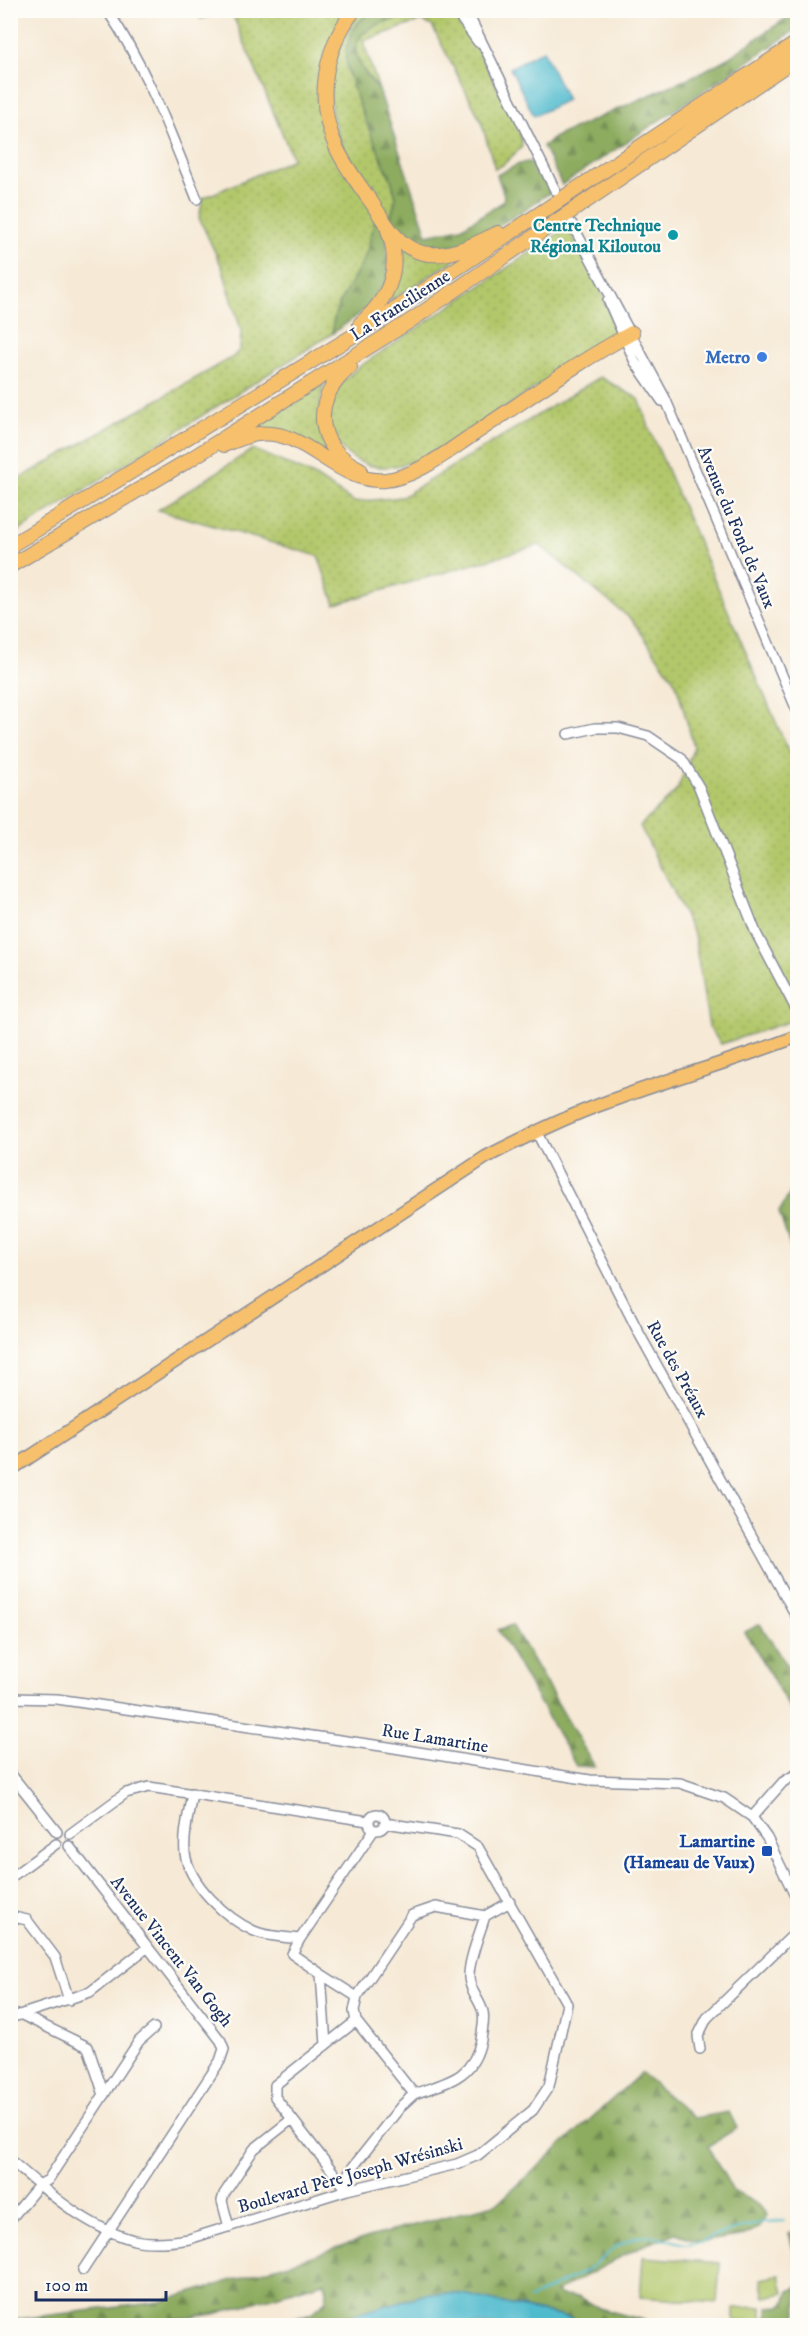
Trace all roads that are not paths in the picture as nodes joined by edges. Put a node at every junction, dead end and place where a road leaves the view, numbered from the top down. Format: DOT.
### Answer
graph roads {
  1 [pos="107,10"];
  2 [pos="354,10"];
  3 [pos="455,10"];
  4 [pos="466,10"];
  5 [pos="798,42"];
  6 [pos="484,48"];
  7 [pos="798,57"];
  8 [pos="555,190"];
  9 [pos="197,199"];
  10 [pos="538,214"];
  11 [pos="572,224"];
  12 [pos="386,225"];
  13 [pos="410,321"];
  14 [pos="628,336"];
  15 [pos="339,343"];
  16 [pos="189,460"];
  17 [pos="421,466"];
  18 [pos="10,546"];
  19 [pos="10,566"];
  20 [pos="798,712"];
  21 [pos="568,734"];
  22 [pos="798,1013"];
  23 [pos="798,1036"];
  24 [pos="536,1131"];
  25 [pos="10,1470"];
  26 [pos="798,1619"];
  27 [pos="10,1698"];
  28 [pos="10,1773"];
  29 [pos="798,1773"];
  30 [pos="192,1793"];
  31 [pos="752,1817"];
  32 [pos="385,1823"];
  33 [pos="371,1826"];
  34 [pos="57,1833"];
  35 [pos="70,1834"];
  36 [pos="56,1844"];
  37 [pos="69,1846"];
  38 [pos="10,1878"];
  39 [pos="510,1902"];
  40 [pos="798,1902"];
  41 [pos="10,1912"];
  42 [pos="485,1916"];
  43 [pos="798,1930"];
  44 [pos="300,1939"];
  45 [pos="148,1947"];
  46 [pos="321,1974"];
  47 [pos="357,1998"];
  48 [pos="69,2000"];
  49 [pos="22,2014"];
  50 [pos="10,2018"];
  51 [pos="356,2021"];
  52 [pos="154,2028"];
  53 [pos="326,2045"];
  54 [pos="700,2049"];
  55 [pos="414,2094"];
  56 [pos="104,2095"];
  57 [pos="292,2119"];
  58 [pos="10,2160"];
  59 [pos="39,2185"];
  60 [pos="347,2190"];
  61 [pos="10,2220"];
  62 [pos="229,2227"];
  63 [pos="109,2230"];
  64 [pos="83,2270"];
  1 -- 9 [label="street"];
  2 -- 12 [label="highway"];
  3 -- 6 [label="street"];
  4 -- 6 [label="street"];
  5 -- 10 [label="highway, La Francilienne"];
  6 -- 8 [label="street"];
  7 -- 13 [label="highway, La Francilienne"];
  10 -- 12 [label="highway"];
  10 -- 15 [label="highway, La Francilienne"];
  11 -- 14 [label="street, Avenue du Fond de Vaux"];
  12 -- 15 [label="highway"];
  13 -- 16 [label="highway, La Francilienne"];
  13 -- 17 [label="highway"];
  14 -- 17 [label="highway"];
  14 -- 20 [label="street, Avenue du Fond de Vaux"];
  15 -- 18 [label="highway, La Francilienne"];
  16 -- 17 [label="highway"];
  16 -- 19 [label="highway, La Francilienne"];
  21 -- 22 [label="street"];
  23 -- 24 [label="main road"];
  24 -- 25 [label="main road"];
  24 -- 26 [label="street, Rue des Préaux"];
  27 -- 31 [label="street, Rue Lamartine"];
  28 -- 34 [label="street"];
  29 -- 31 [label="street"];
  30 -- 33 [label="street"];
  30 -- 35 [label="street"];
  30 -- 44 [label="street"];
  31 -- 40 [label="street, Rue Lamartine"];
  32 -- 33 [label="street"];
  32 -- 33 [label="street"];
  32 -- 39 [label="street, Boulevard Père Joseph Wrésinski"];
  33 -- 44 [label="street"];
  34 -- 35 [label="street"];
  34 -- 36 [label="street"];
  35 -- 37 [label="street"];
  36 -- 37 [label="street"];
  36 -- 38 [label="street"];
  37 -- 45 [label="street, Avenue Vincent Van Gogh"];
  39 -- 42 [label="street"];
  39 -- 60 [label="street, Boulevard Père Joseph Wrésinski"];
  41 -- 48 [label="street"];
  42 -- 47 [label="street"];
  42 -- 55 [label="street"];
  43 -- 54 [label="street"];
  44 -- 46 [label="street"];
  45 -- 48 [label="street"];
  45 -- 63 [label="street, Avenue Vincent Van Gogh"];
  46 -- 47 [label="street"];
  46 -- 53 [label="street"];
  47 -- 51 [label="street"];
  48 -- 49 [label="street"];
  49 -- 50 [label="street"];
  49 -- 56 [label="street"];
  51 -- 53 [label="street"];
  51 -- 55 [label="street"];
  52 -- 56 [label="street"];
  53 -- 57 [label="street"];
  55 -- 60 [label="street"];
  56 -- 59 [label="street"];
  57 -- 60 [label="street"];
  57 -- 62 [label="street"];
  58 -- 59 [label="street, Boulevard Père Joseph Wrésinski"];
  59 -- 61 [label="street"];
  59 -- 63 [label="street, Boulevard Père Joseph Wrésinski"];
  60 -- 62 [label="street, Boulevard Père Joseph Wrésinski"];
  62 -- 63 [label="street, Boulevard Père Joseph Wrésinski"];
  63 -- 64 [label="street"];
}
